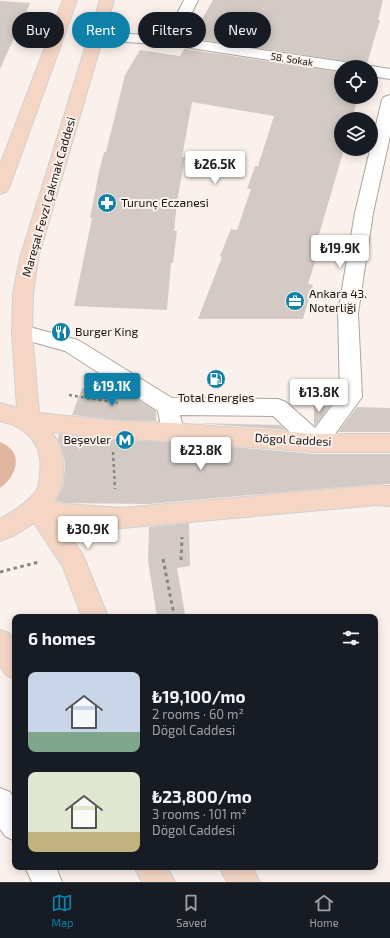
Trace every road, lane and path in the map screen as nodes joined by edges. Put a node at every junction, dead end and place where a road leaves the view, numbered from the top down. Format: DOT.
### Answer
graph roads {
  1 [pos="70,0"];
  2 [pos="107,0"];
  3 [pos="192,0"];
  4 [pos="103,12"];
  5 [pos="186,12"];
  6 [pos="206,46"];
  7 [pos="92,48"];
  8 [pos="334,65"];
  9 [pos="378,72"];
  10 [pos="390,74"];
  11 [pos="390,100"];
  12 [pos="0,188"];
  13 [pos="22,332"];
  14 [pos="69,395"];
  15 [pos="123,404"];
  16 [pos="168,406"];
  17 [pos="0,412"];
  18 [pos="29,422"];
  19 [pos="173,432"];
  20 [pos="390,442"];
  21 [pos="316,443"];
  22 [pos="113,448"];
  23 [pos="115,489"];
  24 [pos="390,496"];
  25 [pos="36,508"];
  26 [pos="182,529"];
  27 [pos="0,532"];
  28 [pos="163,559"];
  29 [pos="181,560"];
  30 [pos="39,562"];
  31 [pos="0,572"];
  32 [pos="95,614"];
  33 [pos="174,614"];
  34 [pos="0,642"];
  35 [pos="12,661"];
  36 [pos="0,802"];
  37 [pos="12,821"];
  38 [pos="41,870"];
  39 [pos="151,870"];
  40 [pos="236,870"];
  41 [pos="47,882"];
  42 [pos="160,882"];
  43 [pos="245,882"];
  1 -- 12 [label="main road"];
  2 -- 4 [label="main road, Mareşal Fevzi Çakmak Caddesi"];
  3 -- 5 [label="street"];
  6 -- 8 [label="street, 58. Sokak"];
  7 -- 13 [label="main road, Mareşal Fevzi Çakmak Caddesi"];
  9 -- 10 [label="street"];
  11 -- 21 [label="street"];
  13 -- 16 [label="street"];
  13 -- 18 [label="main road, Mareşal Fevzi Çakmak Caddesi"];
  14 -- 15 [label="path"];
  16 -- 19 [label="street"];
  16 -- 21 [label="street"];
  17 -- 18 [label="main road"];
  18 -- 19 [label="main road, Dögol Caddesi"];
  18 -- 25 [label="main road"];
  19 -- 21 [label="main road, Dögol Caddesi"];
  20 -- 21 [label="main road, Dögol Caddesi"];
  22 -- 23 [label="path"];
  24 -- 25 [label="main road"];
  25 -- 27 [label="main road"];
  25 -- 32 [label="main road"];
  26 -- 29 [label="path"];
  28 -- 33 [label="path"];
  30 -- 31 [label="path"];
  34 -- 35 [label="main road"];
  36 -- 37 [label="street"];
  38 -- 41 [label="street"];
  39 -- 42 [label="main road"];
  40 -- 43 [label="main road"];
}
